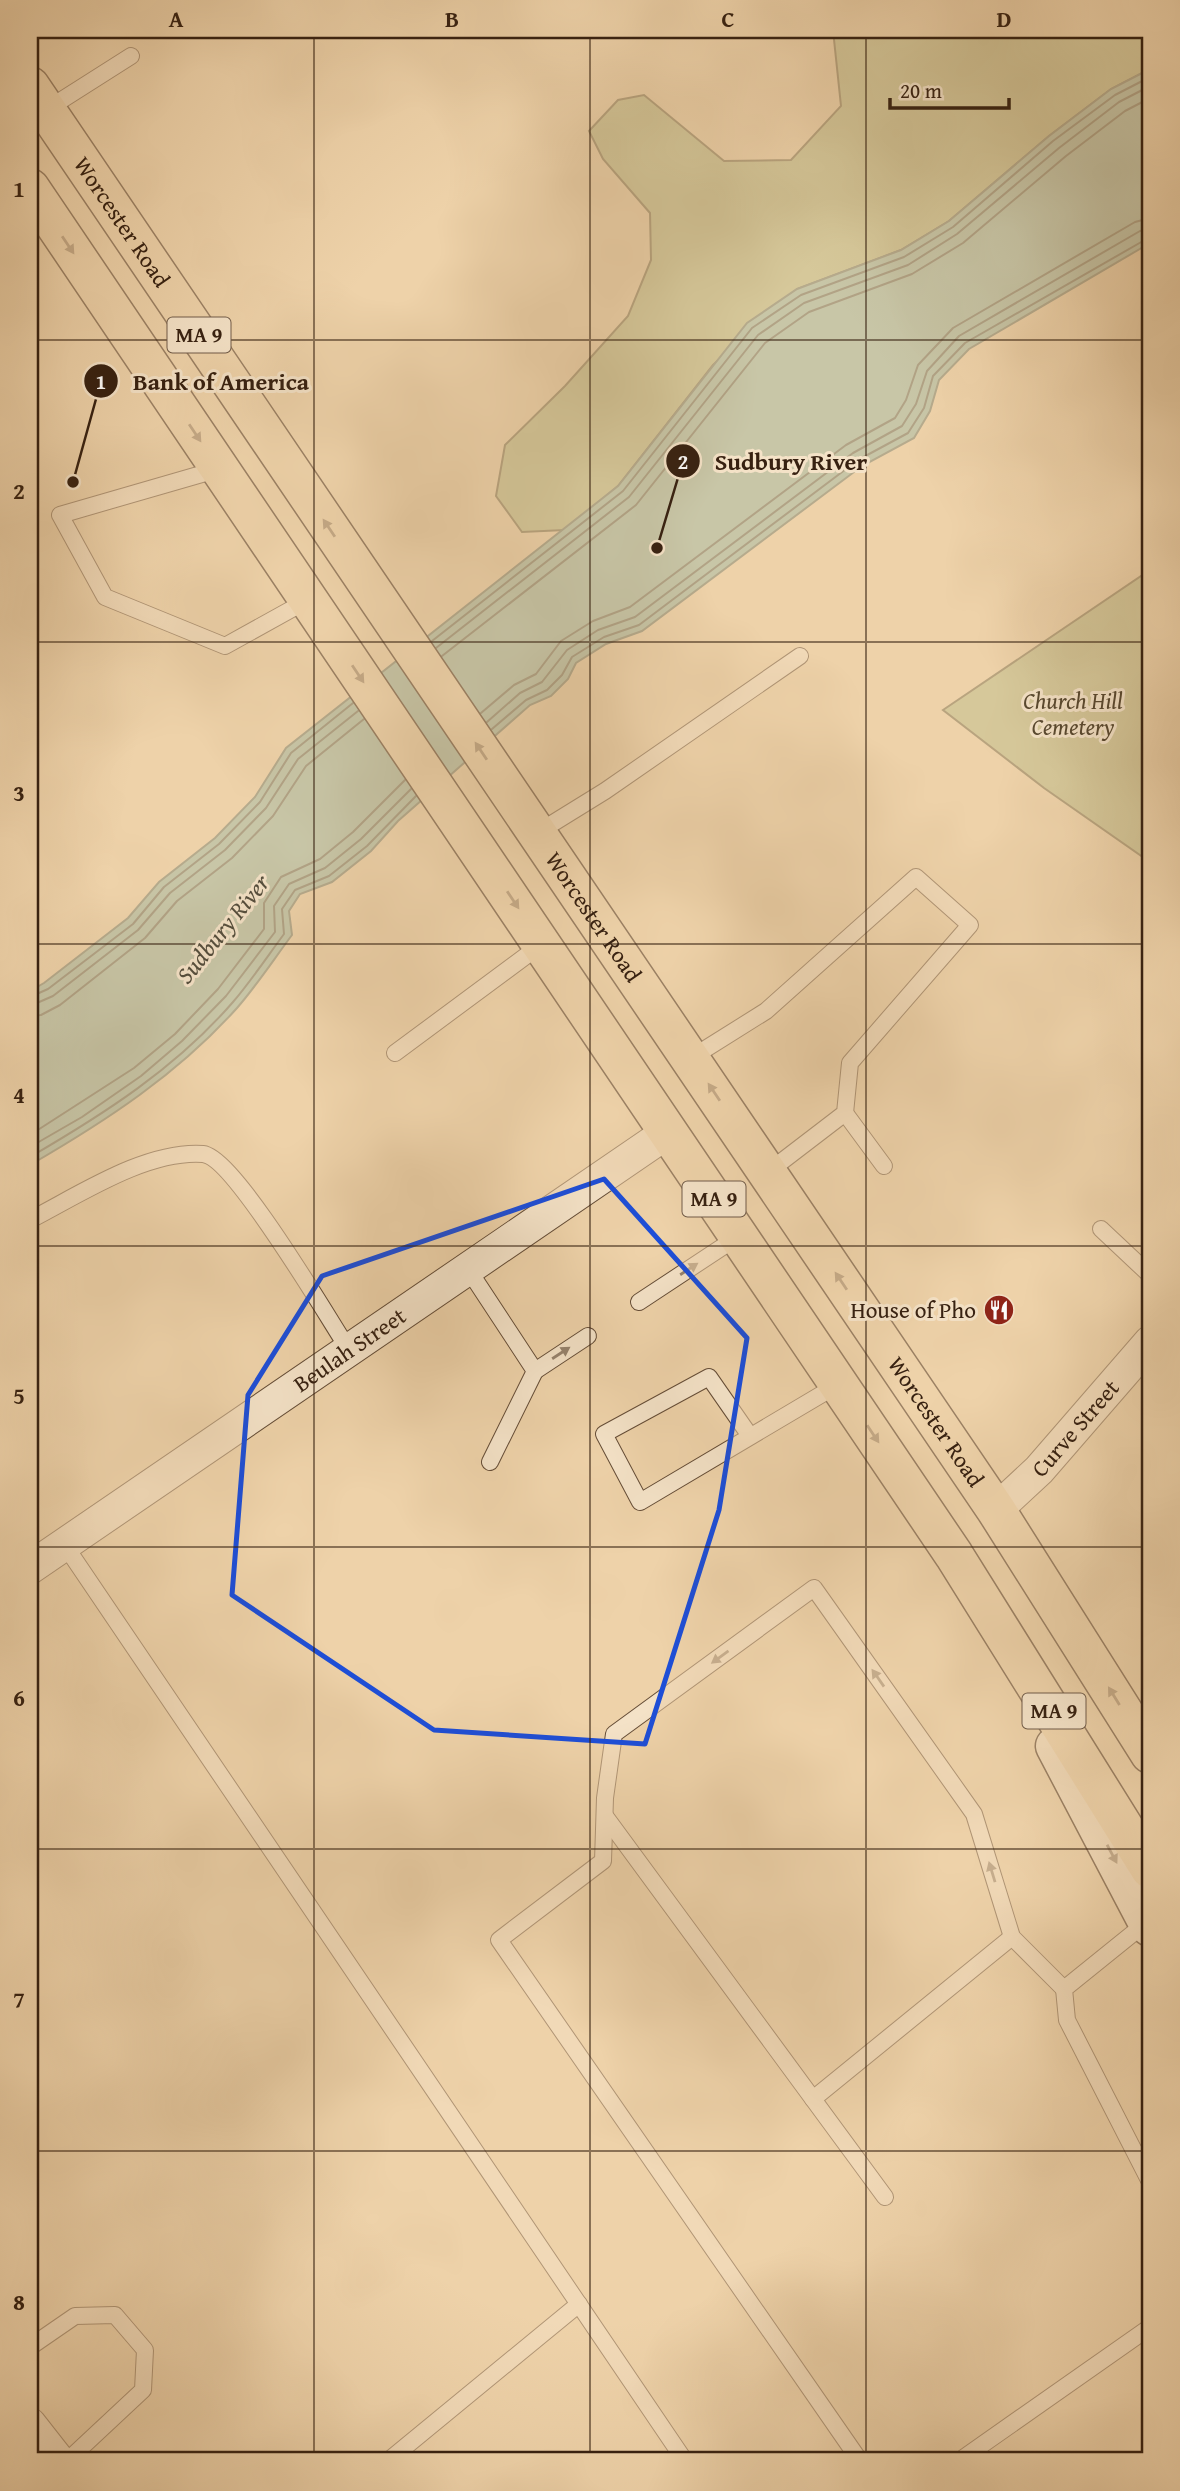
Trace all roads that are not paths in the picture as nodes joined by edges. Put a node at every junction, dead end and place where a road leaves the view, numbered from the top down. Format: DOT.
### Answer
graph roads {
  1 [pos="131,56"];
  2 [pos="38,98"];
  3 [pos="30,188"];
  4 [pos="219,469"];
  5 [pos="314,608"];
  6 [pos="800,656"];
  7 [pos="528,820"];
  8 [pos="542,944"];
  9 [pos="395,1054"];
  10 [pos="691,1058"];
  11 [pos="845,1114"];
  12 [pos="668,1132"];
  13 [pos="884,1166"];
  14 [pos="768,1172"];
  15 [pos="30,1220"];
  16 [pos="1101,1229"];
  17 [pos="739,1236"];
  18 [pos="468,1269"];
  19 [pos="1150,1275"];
  20 [pos="639,1302"];
  21 [pos="588,1336"];
  22 [pos="1150,1342"];
  23 [pos="349,1350"];
  24 [pos="534,1371"];
  25 [pos="839,1384"];
  26 [pos="750,1437"];
  27 [pos="490,1462"];
  28 [pos="996,1510"];
  29 [pos="64,1544"];
  30 [pos="954,1555"];
  31 [pos="30,1568"];
  32 [pos="1150,1754"];
  33 [pos="605,1816"];
  34 [pos="1150,1869"];
  35 [pos="1149,1923"];
  36 [pos="1012,1937"];
  37 [pos="1064,1989"];
  38 [pos="813,2099"];
  39 [pos="1150,2182"];
  40 [pos="885,2197"];
  41 [pos="579,2304"];
  42 [pos="1150,2327"];
  43 [pos="30,2347"];
  44 [pos="30,2424"];
  45 [pos="59,2461"];
  46 [pos="67,2461"];
  47 [pos="388,2461"];
  48 [pos="685,2461"];
  49 [pos="860,2461"];
  50 [pos="959,2461"];
  1 -- 2 [label="lane"];
  7 -- 2 [label="highway, Worcester Road / MA 9, one-way"];
  3 -- 4 [label="highway, MA 9, one-way"];
  4 -- 5 [label="highway, MA 9"];
  4 -- 5 [label="lane"];
  5 -- 8 [label="highway, MA 9, one-way"];
  6 -- 7 [label="lane"];
  7 -- 10 [label="highway, Worcester Road / MA 9"];
  8 -- 9 [label="lane"];
  8 -- 12 [label="highway, MA 9"];
  10 -- 11 [label="lane"];
  14 -- 10 [label="highway, Worcester Road / MA 9, one-way"];
  11 -- 13 [label="lane"];
  11 -- 14 [label="lane"];
  12 -- 17 [label="highway, MA 9"];
  12 -- 18 [label="street, Beulah Street"];
  28 -- 14 [label="highway, Worcester Road / MA 9, one-way"];
  15 -- 23 [label="lane"];
  16 -- 19 [label="lane"];
  20 -- 17 [label="lane, one-way"];
  17 -- 25 [label="highway, MA 9"];
  18 -- 23 [label="street, Beulah Street"];
  18 -- 24 [label="lane"];
  24 -- 21 [label="lane, one-way"];
  22 -- 28 [label="street, Curve Street"];
  23 -- 29 [label="street, Beulah Street"];
  24 -- 27 [label="lane"];
  25 -- 26 [label="lane"];
  25 -- 30 [label="highway, MA 9, one-way"];
  26 -- 26 [label="lane"];
  32 -- 28 [label="highway, Worcester Road / MA 9, one-way"];
  29 -- 31 [label="street, Beulah Street"];
  29 -- 41 [label="lane"];
  30 -- 34 [label="highway, MA 9"];
  30 -- 35 [label="main road, one-way"];
  36 -- 33 [label="lane, one-way"];
  33 -- 38 [label="lane"];
  33 -- 49 [label="lane"];
  35 -- 37 [label="lane"];
  36 -- 37 [label="lane"];
  36 -- 38 [label="lane"];
  37 -- 39 [label="lane"];
  38 -- 40 [label="lane"];
  41 -- 47 [label="lane"];
  41 -- 48 [label="lane"];
  42 -- 50 [label="lane"];
  43 -- 46 [label="lane"];
  44 -- 45 [label="street"];
}
